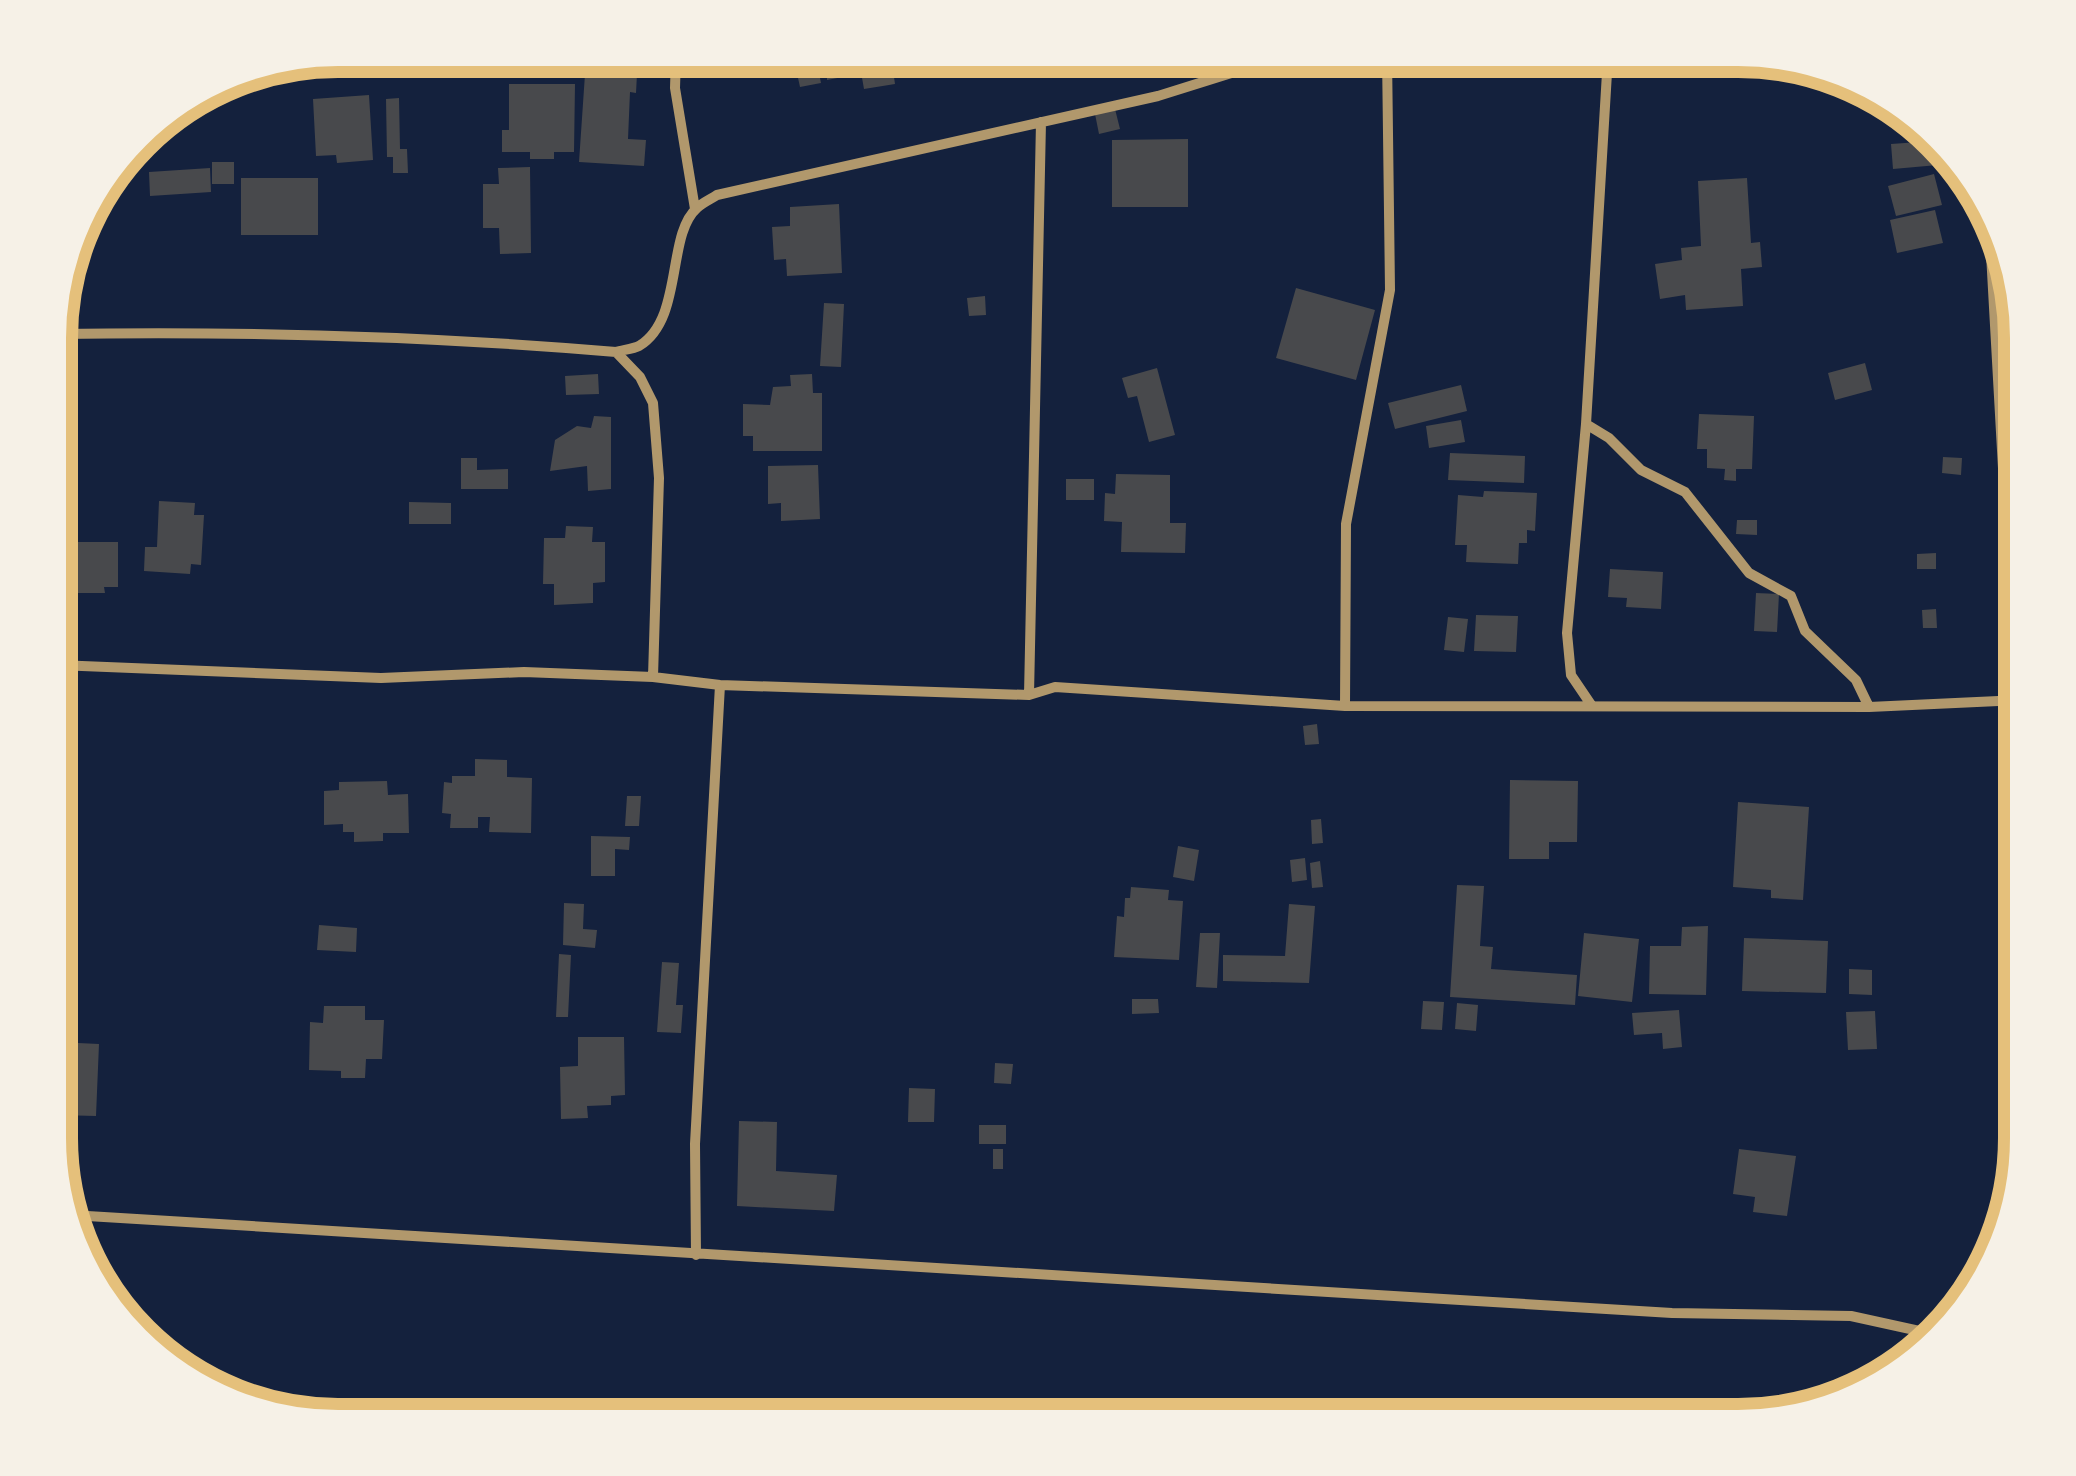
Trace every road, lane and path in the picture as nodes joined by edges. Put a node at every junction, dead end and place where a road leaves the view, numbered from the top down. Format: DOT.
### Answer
graph roads {
  1 [pos="675,73"];
  2 [pos="1233,73"];
  3 [pos="1386,73"];
  4 [pos="1607,73"];
  5 [pos="1041,122"];
  6 [pos="694,209"];
  7 [pos="1997,283"];
  8 [pos="73,334"];
  9 [pos="639,346"];
  10 [pos="616,352"];
  11 [pos="640,377"];
  12 [pos="2003,397"];
  13 [pos="1586,424"];
  14 [pos="73,666"];
  15 [pos="653,678"];
  16 [pos="720,685"];
  17 [pos="1029,695"];
  18 [pos="2003,701"];
  19 [pos="1345,706"];
  20 [pos="1592,706"];
  21 [pos="1869,707"];
  22 [pos="85,1216"];
  23 [pos="696,1255"];
  24 [pos="1919,1331"];
  1 -- 6 [label="street"];
  2 -- 5 [label="street"];
  3 -- 19 [label="street"];
  4 -- 13 [label="street"];
  5 -- 6 [label="street"];
  5 -- 17 [label="street"];
  6 -- 9 [label="street"];
  7 -- 12 [label="street"];
  8 -- 10 [label="street"];
  9 -- 10 [label="street"];
  9 -- 11 [label="street"];
  10 -- 11 [label="street"];
  11 -- 15 [label="street"];
  13 -- 20 [label="street"];
  13 -- 21 [label="street"];
  14 -- 15 [label="street"];
  15 -- 16 [label="street"];
  16 -- 17 [label="street"];
  16 -- 23 [label="street"];
  17 -- 19 [label="street"];
  18 -- 21 [label="street"];
  19 -- 20 [label="street"];
  20 -- 21 [label="street"];
  22 -- 23 [label="street"];
  23 -- 24 [label="street"];
}
